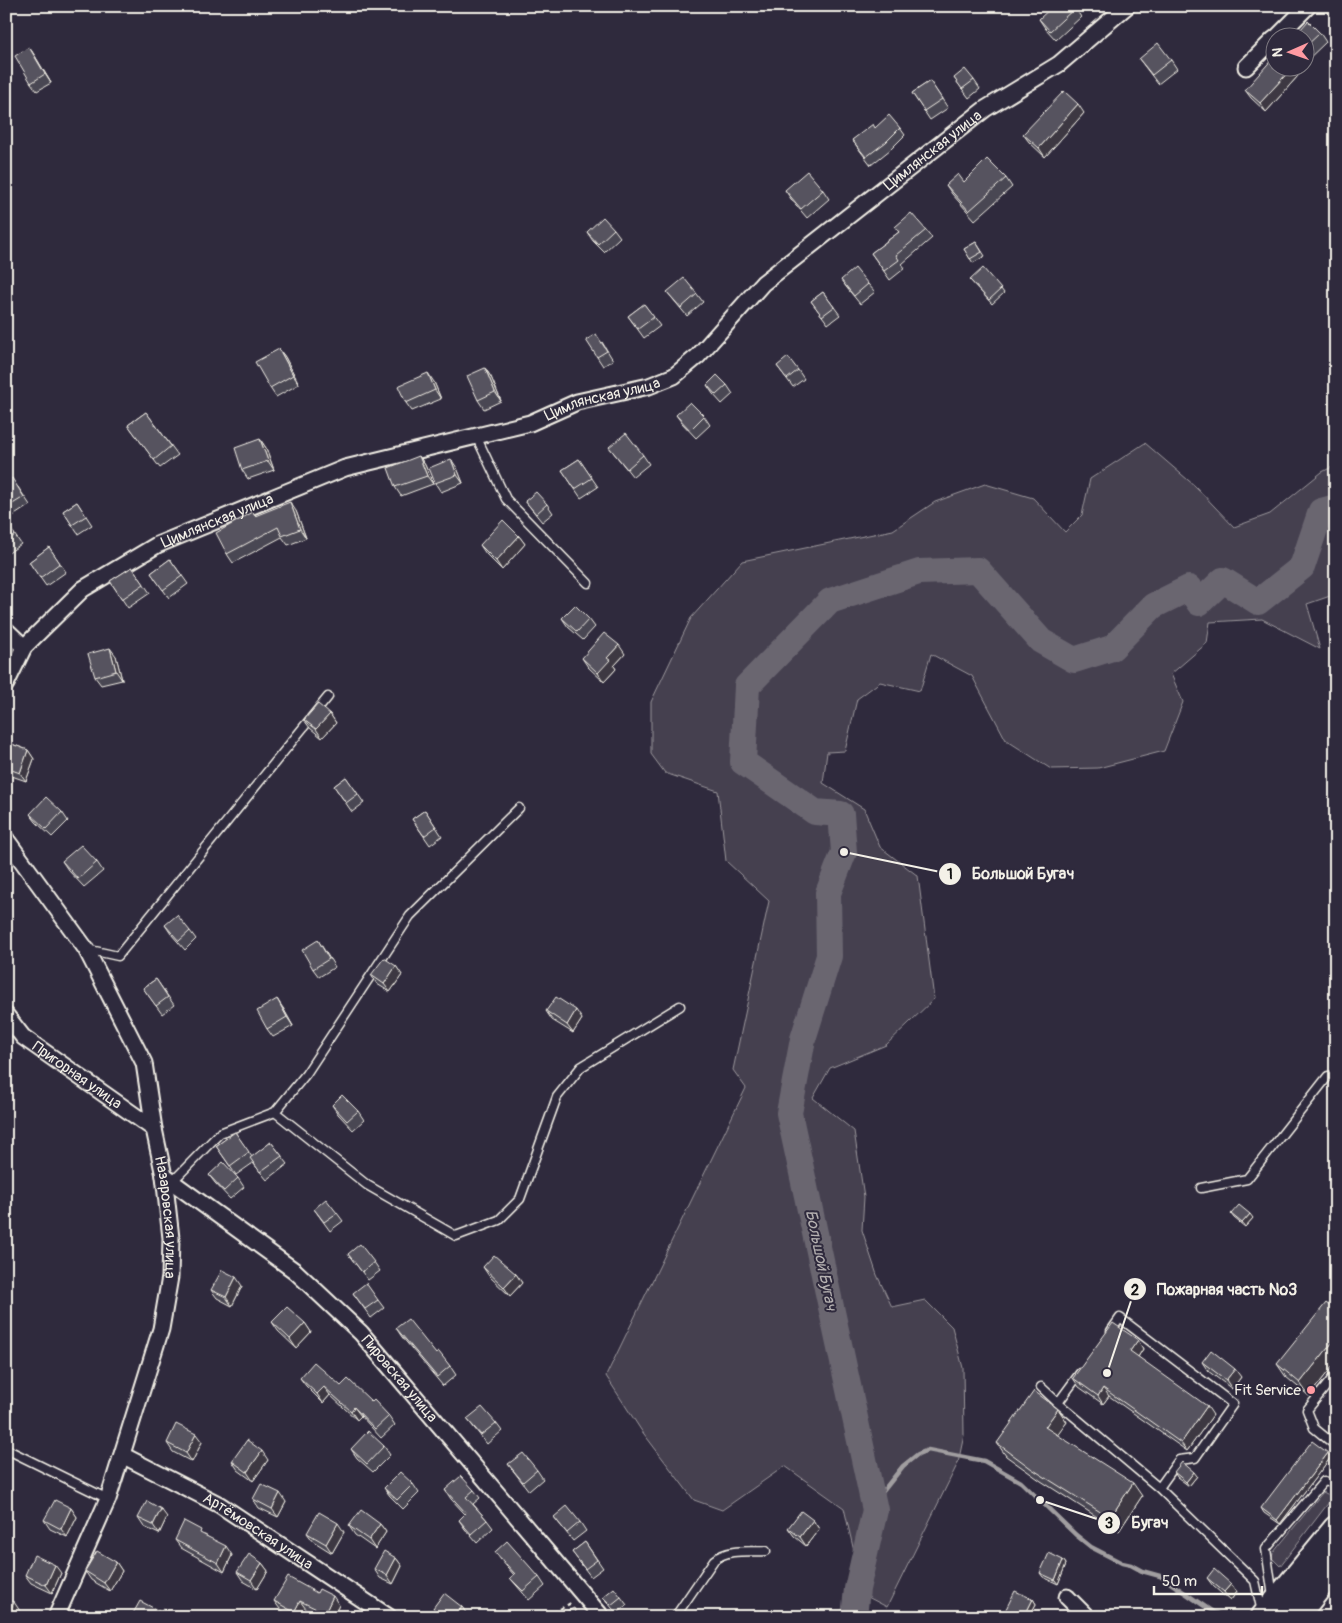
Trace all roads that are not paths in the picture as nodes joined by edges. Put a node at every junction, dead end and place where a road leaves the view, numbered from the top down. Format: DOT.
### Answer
graph roads {
  1 [pos="1127,6"];
  2 [pos="1308,6"];
  3 [pos="1285,28"];
  4 [pos="1264,49"];
  5 [pos="1246,66"];
  6 [pos="476,436"];
  7 [pos="588,583"];
  8 [pos="6,630"];
  9 [pos="24,647"];
  10 [pos="6,684"];
  11 [pos="328,697"];
  12 [pos="519,808"];
  13 [pos="6,839"];
  14 [pos="86,949"];
  15 [pos="680,1006"];
  16 [pos="6,1016"];
  17 [pos="1336,1076"];
  18 [pos="275,1112"];
  19 [pos="154,1129"];
  20 [pos="168,1179"];
  21 [pos="1201,1188"];
  22 [pos="1103,1342"];
  23 [pos="1086,1365"];
  24 [pos="1336,1374"];
  25 [pos="1041,1387"];
  26 [pos="1058,1404"];
  27 [pos="1336,1446"];
  28 [pos="6,1449"];
  29 [pos="122,1455"];
  30 [pos="1336,1484"];
  31 [pos="1159,1488"];
  32 [pos="108,1499"];
  33 [pos="1336,1529"];
  34 [pos="766,1552"];
  35 [pos="1336,1565"];
  36 [pos="1067,1597"];
  37 [pos="1267,1612"];
  38 [pos="63,1615"];
  39 [pos="390,1617"];
  40 [pos="602,1617"];
  41 [pos="675,1617"];
  42 [pos="1087,1617"];
  43 [pos="1295,1617"];
  1 -- 6 [label="street, Цимлянская улица"];
  2 -- 3 [label="street"];
  4 -- 5 [label="street"];
  6 -- 7 [label="lane"];
  6 -- 9 [label="street, Цимлянская улица"];
  8 -- 9 [label="street"];
  9 -- 10 [label="street"];
  11 -- 14 [label="lane"];
  12 -- 18 [label="lane"];
  13 -- 14 [label="street, Назаровская улица"];
  14 -- 19 [label="street, Назаровская улица"];
  15 -- 18 [label="lane"];
  16 -- 19 [label="street, Пригорная улица"];
  17 -- 21 [label="lane"];
  18 -- 20 [label="lane"];
  19 -- 20 [label="street, Назаровская улица"];
  20 -- 29 [label="street, Назаровская улица"];
  20 -- 40 [label="street, Пировская улица"];
  22 -- 31 [label="lane"];
  23 -- 26 [label="lane"];
  24 -- 27 [label="lane"];
  25 -- 26 [label="lane"];
  26 -- 31 [label="lane"];
  28 -- 32 [label="lane"];
  29 -- 32 [label="street, Назаровская улица"];
  29 -- 39 [label="street, Артёмовская улица"];
  30 -- 37 [label="lane"];
  31 -- 37 [label="lane"];
  32 -- 38 [label="street, Назаровская улица"];
  33 -- 37 [label="main road"];
  34 -- 41 [label="lane"];
  35 -- 43 [label="main road"];
  36 -- 42 [label="street"];
}
